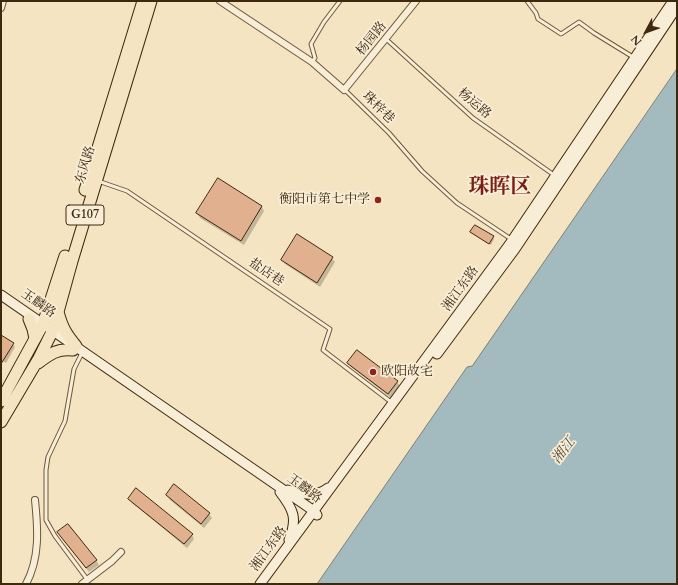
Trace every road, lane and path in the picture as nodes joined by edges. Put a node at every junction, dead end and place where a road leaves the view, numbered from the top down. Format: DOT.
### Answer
graph roads {
  1 [pos="3,1"];
  2 [pos="143,1"];
  3 [pos="151,1"];
  4 [pos="220,1"];
  5 [pos="340,1"];
  6 [pos="416,1"];
  7 [pos="527,1"];
  8 [pos="673,1"];
  9 [pos="677,7"];
  10 [pos="1,8"];
  11 [pos="386,39"];
  12 [pos="635,58"];
  13 [pos="312,62"];
  14 [pos="344,90"];
  15 [pos="556,176"];
  16 [pos="96,180"];
  17 [pos="513,240"];
  18 [pos="1,295"];
  19 [pos="1,300"];
  20 [pos="53,308"];
  21 [pos="30,317"];
  22 [pos="42,325"];
  23 [pos="52,332"];
  24 [pos="35,339"];
  25 [pos="77,350"];
  26 [pos="35,366"];
  27 [pos="1,401"];
  28 [pos="393,403"];
  29 [pos="1,422"];
  30 [pos="333,485"];
  31 [pos="280,490"];
  32 [pos="35,500"];
  33 [pos="314,513"];
  34 [pos="286,549"];
  35 [pos="121,552"];
  36 [pos="87,579"];
  37 [pos="26,584"];
  38 [pos="82,584"];
  39 [pos="260,584"];
  40 [pos="265,584"];
  1 -- 10 [label="street"];
  2 -- 20 [label="highway, 东风路 / G107"];
  3 -- 16 [label="highway, 东风路 / G107"];
  4 -- 13 [label="street, 珠梓巷"];
  5 -- 13 [label="lane"];
  6 -- 11 [label="street, 杨园路"];
  7 -- 12 [label="lane"];
  8 -- 12 [label="main road, 湘江东路"];
  9 -- 33 [label="main road, 湘江东路"];
  11 -- 14 [label="street, 杨园路"];
  11 -- 15 [label="lane, 杨运路"];
  12 -- 15 [label="main road, 湘江东路"];
  13 -- 14 [label="street, 珠梓巷"];
  14 -- 17 [label="lane, 珠梓巷"];
  15 -- 17 [label="main road, 湘江东路"];
  16 -- 20 [label="highway, 东风路 / G107"];
  16 -- 28 [label="lane, 盐店巷"];
  17 -- 28 [label="main road, 湘江东路"];
  18 -- 21 [label="main road, 玉麟路"];
  19 -- 21 [label="main road, 玉麟路"];
  20 -- 21 [label="highway"];
  20 -- 22 [label="highway, 东风路 / G107"];
  20 -- 23 [label="highway, 东风路 / G107"];
  20 -- 25 [label="highway"];
  21 -- 22 [label="main road, 玉麟路"];
  21 -- 24 [label="highway"];
  22 -- 23 [label="main road, 玉麟路"];
  22 -- 24 [label="highway, 东风路 / G107"];
  23 -- 25 [label="main road, 玉麟路"];
  23 -- 26 [label="highway, 东风路 / G107"];
  24 -- 27 [label="highway, 东风路 / G107"];
  25 -- 26 [label="highway"];
  25 -- 31 [label="main road, 玉麟路"];
  25 -- 36 [label="lane"];
  26 -- 29 [label="highway, 东风路 / G107"];
  28 -- 30 [label="main road, 湘江东路"];
  30 -- 31 [label="main road"];
  30 -- 33 [label="main road, 湘江东路"];
  31 -- 33 [label="main road, 玉麟路"];
  31 -- 34 [label="main road"];
  32 -- 37 [label="street"];
  33 -- 34 [label="main road, 湘江东路"];
  33 -- 40 [label="main road, 湘江东路"];
  34 -- 39 [label="main road, 湘江东路"];
  35 -- 36 [label="street"];
  36 -- 38 [label="street"];
}
